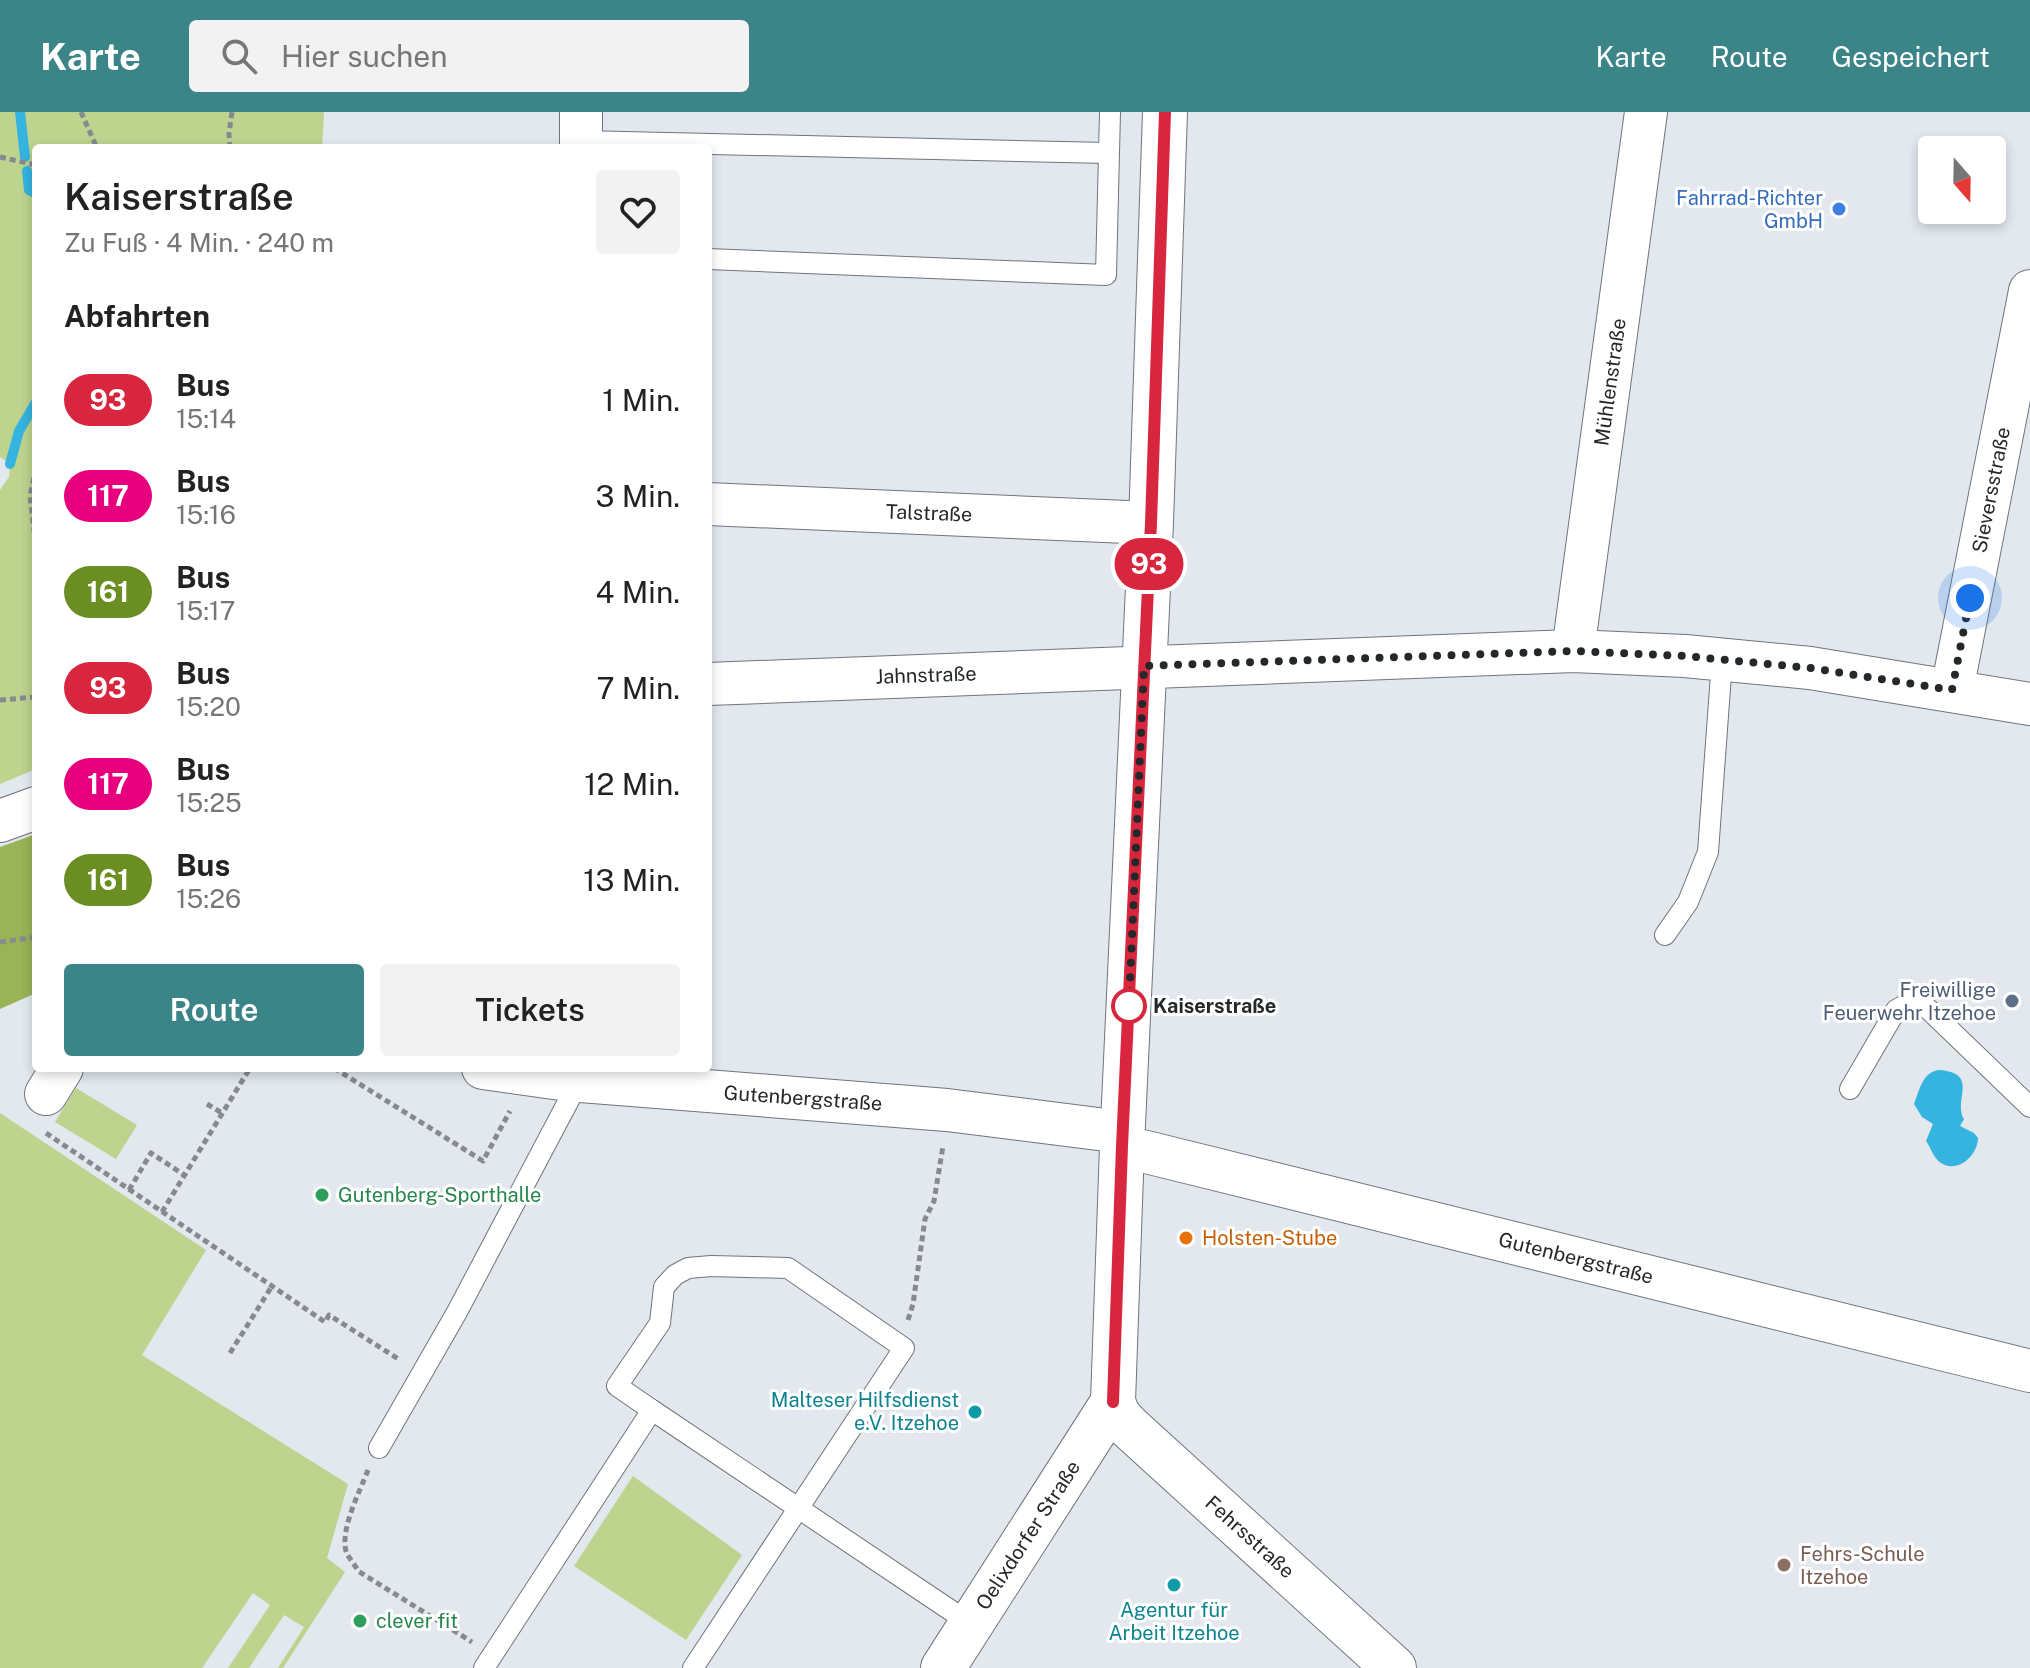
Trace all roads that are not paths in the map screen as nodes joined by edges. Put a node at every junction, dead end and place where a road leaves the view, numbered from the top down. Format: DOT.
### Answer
graph roads {
  1 [pos="1110,112"];
  2 [pos="1165,112"];
  3 [pos="1646,112"];
  4 [pos="581,134"];
  5 [pos="1108,153"];
  6 [pos="712,259"];
  7 [pos="2030,291"];
  8 [pos="712,504"];
  9 [pos="1151,523"];
  10 [pos="1573,651"];
  11 [pos="1722,661"];
  12 [pos="1144,666"];
  13 [pos="712,684"];
  14 [pos="1952,690"];
  15 [pos="2030,704"];
  16 [pos="32,809"];
  17 [pos="0,821"];
  18 [pos="1665,935"];
  19 [pos="509,1072"];
  20 [pos="579,1081"];
  21 [pos="1850,1089"];
  22 [pos="2030,1107"];
  23 [pos="1122,1139"];
  24 [pos="2029,1369"];
  25 [pos="1113,1402"];
  26 [pos="652,1410"];
  27 [pos="379,1448"];
  28 [pos="798,1508"];
  29 [pos="971,1624"];
  30 [pos="488,1662"];
  31 [pos="693,1668"];
  32 [pos="943,1668"];
  33 [pos="1394,1668"];
  1 -- 5 [label="lane"];
  2 -- 9 [label="main road"];
  3 -- 10 [label="street, Mühlenstraße"];
  4 -- 5 [label="lane"];
  5 -- 6 [label="lane"];
  7 -- 14 [label="street, Sieversstraße"];
  8 -- 9 [label="street, Talstraße"];
  9 -- 12 [label="main road"];
  10 -- 11 [label="street, Jahnstraße"];
  10 -- 12 [label="street, Jahnstraße"];
  11 -- 14 [label="street, Jahnstraße"];
  11 -- 18 [label="lane"];
  12 -- 13 [label="street, Jahnstraße"];
  12 -- 23 [label="main road"];
  14 -- 15 [label="street, Jahnstraße"];
  16 -- 17 [label="street"];
  19 -- 20 [label="street, Gutenbergstraße"];
  20 -- 23 [label="street, Gutenbergstraße"];
  20 -- 27 [label="lane"];
  21 -- 22 [label="lane"];
  23 -- 24 [label="street, Gutenbergstraße"];
  23 -- 25 [label="main road"];
  25 -- 29 [label="main road, Oelixdorfer Straße"];
  25 -- 33 [label="main road, Fehrsstraße"];
  26 -- 28 [label="lane"];
  26 -- 28 [label="lane"];
  26 -- 30 [label="lane"];
  28 -- 29 [label="lane"];
  28 -- 31 [label="lane"];
  29 -- 32 [label="main road, Oelixdorfer Straße"];
}
